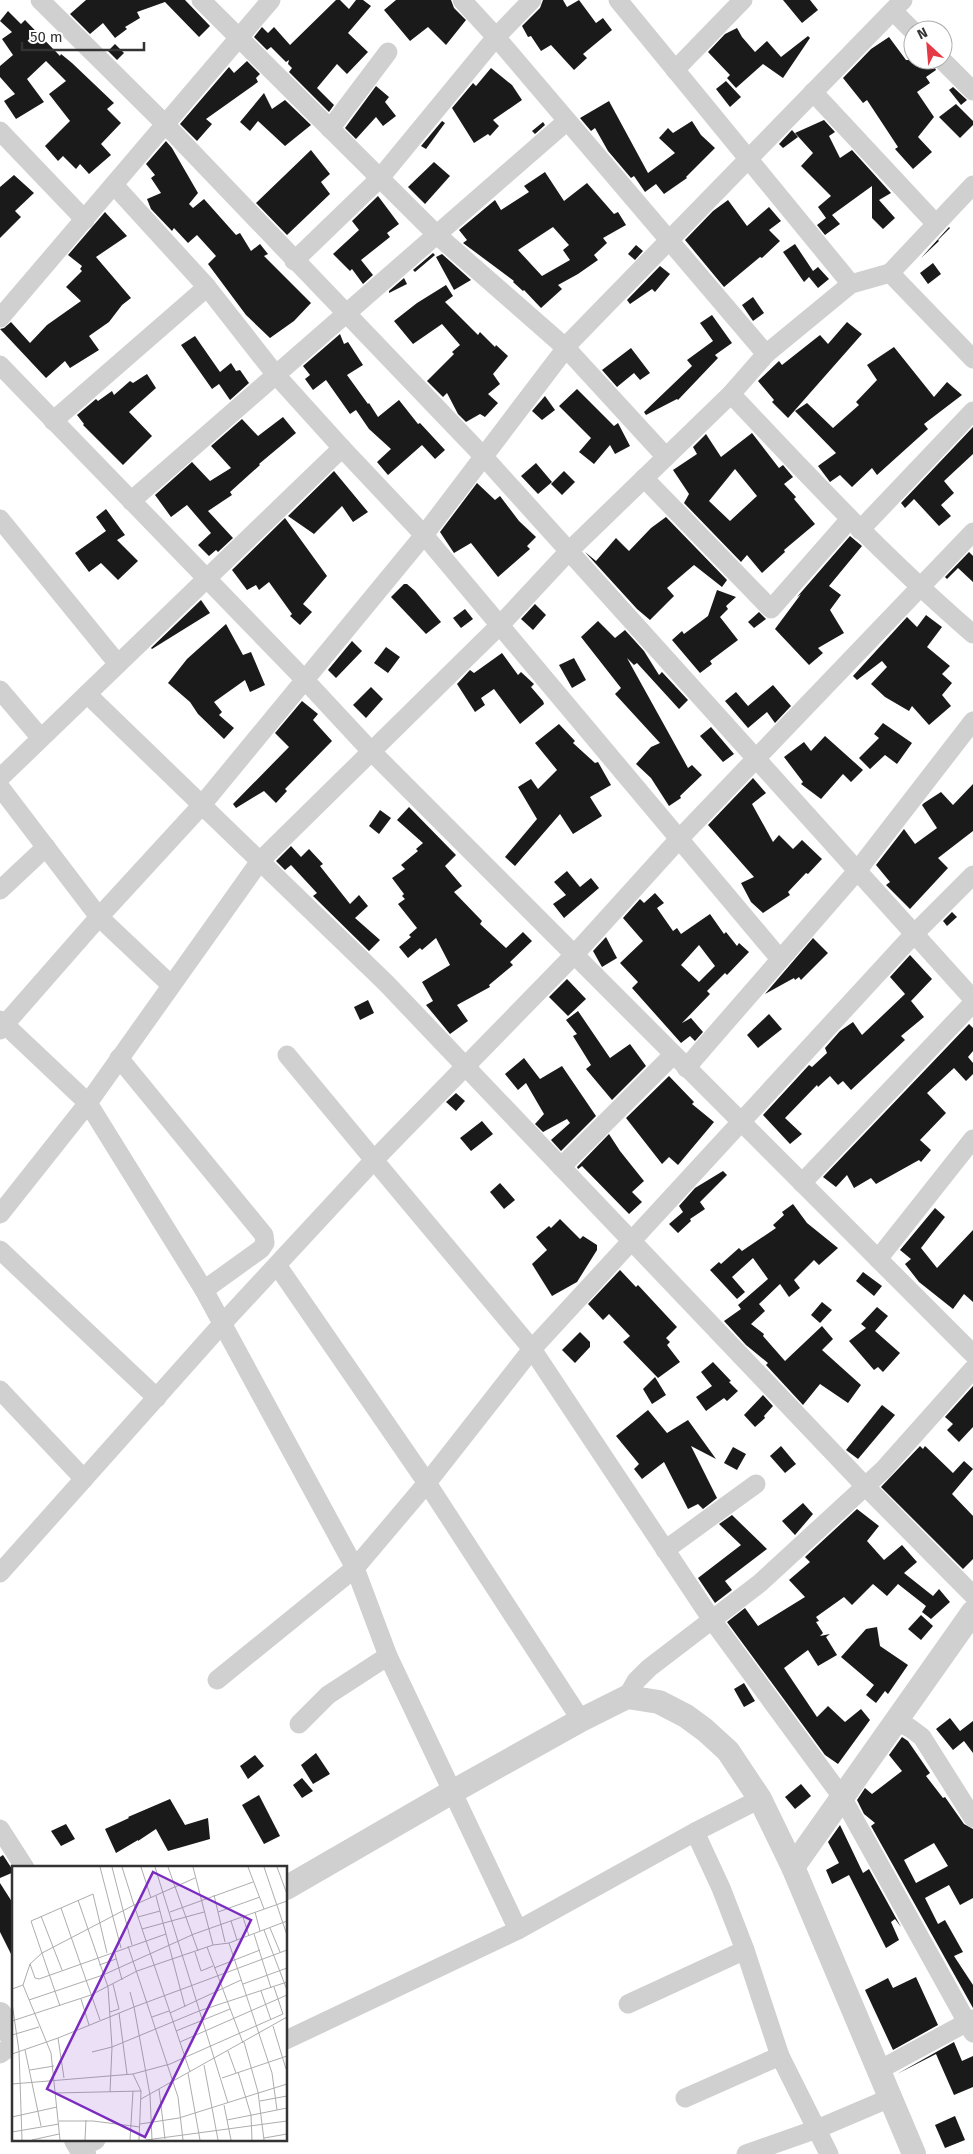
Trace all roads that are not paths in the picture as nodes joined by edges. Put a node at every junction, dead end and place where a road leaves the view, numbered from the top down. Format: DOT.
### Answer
graph roads {
  1 [pos="40,0"];
  2 [pos="201,0"];
  3 [pos="271,0"];
  4 [pos="462,0"];
  5 [pos="532,0"];
  6 [pos="618,0"];
  7 [pos="743,0"];
  8 [pos="898,5"];
  9 [pos="907,20"];
  10 [pos="496,37"];
  11 [pos="239,39"];
  12 [pos="388,52"];
  13 [pos="675,70"];
  14 [pos="952,70"];
  15 [pos="973,91"];
  16 [pos="813,92"];
  17 [pos="567,121"];
  18 [pos="166,125"];
  19 [pos="330,129"];
  20 [pos="0,131"];
  21 [pos="748,159"];
  22 [pos="380,178"];
  23 [pos="114,184"];
  24 [pos="973,185"];
  25 [pos="84,220"];
  26 [pos="936,224"];
  27 [pos="437,234"];
  28 [pos="669,241"];
  29 [pos="294,261"];
  30 [pos="890,274"];
  31 [pos="850,284"];
  32 [pos="207,287"];
  33 [pos="345,314"];
  34 [pos="0,318"];
  35 [pos="566,348"];
  36 [pos="766,354"];
  37 [pos="973,359"];
  38 [pos="0,366"];
  39 [pos="276,375"];
  40 [pos="731,394"];
  41 [pos="973,411"];
  42 [pos="53,421"];
  43 [pos="342,448"];
  44 [pos="484,457"];
  45 [pos="666,457"];
  46 [pos="644,478"];
  47 [pos="131,501"];
  48 [pos="0,519"];
  49 [pos="855,525"];
  50 [pos="973,532"];
  51 [pos="424,535"];
  52 [pos="568,551"];
  53 [pos="208,579"];
  54 [pos="920,588"];
  55 [pos="501,624"];
  56 [pos="973,634"];
  57 [pos="118,664"];
  58 [pos="304,679"];
  59 [pos="0,690"];
  60 [pos="87,694"];
  61 [pos="973,722"];
  62 [pos="40,736"];
  63 [pos="370,750"];
  64 [pos="755,759"];
  65 [pos="0,778"];
  66 [pos="0,788"];
  67 [pos="201,806"];
  68 [pos="679,839"];
  69 [pos="46,847"];
  70 [pos="260,861"];
  71 [pos="857,871"];
  72 [pos="973,875"];
  73 [pos="0,890"];
  74 [pos="100,917"];
  75 [pos="914,934"];
  76 [pos="574,955"];
  77 [pos="780,959"];
  78 [pos="171,985"];
  79 [pos="973,999"];
  80 [pos="973,1003"];
  81 [pos="2,1025"];
  82 [pos="288,1055"];
  83 [pos="119,1058"];
  84 [pos="680,1061"];
  85 [pos="465,1066"];
  86 [pos="88,1103"];
  87 [pos="740,1122"];
  88 [pos="973,1139"];
  89 [pos="374,1160"];
  90 [pos="561,1167"];
  91 [pos="802,1183"];
  92 [pos="0,1214"];
  93 [pos="631,1240"];
  94 [pos="0,1250"];
  95 [pos="878,1259"];
  96 [pos="277,1265"];
  97 [pos="204,1290"];
  98 [pos="222,1324"];
  99 [pos="532,1349"];
  100 [pos="973,1354"];
  101 [pos="973,1369"];
  102 [pos="0,1390"];
  103 [pos="157,1398"];
  104 [pos="84,1480"];
  105 [pos="427,1483"];
  106 [pos="756,1484"];
  107 [pos="865,1486"];
  108 [pos="665,1550"];
  109 [pos="355,1568"];
  110 [pos="0,1573"];
  111 [pos="973,1594"];
  112 [pos="973,1612"];
  113 [pos="712,1620"];
  114 [pos="388,1656"];
  115 [pos="217,1680"];
  116 [pos="627,1697"];
  117 [pos="581,1720"];
  118 [pos="896,1721"];
  119 [pos="299,1724"];
  120 [pos="452,1792"];
  121 [pos="842,1797"];
  122 [pos="760,1799"];
  123 [pos="973,1818"];
  124 [pos="0,1829"];
  125 [pos="695,1832"];
  126 [pos="25,1866"];
  127 [pos="793,1867"];
  128 [pos="288,1887"];
  129 [pos="518,1930"];
  130 [pos="745,1950"];
  131 [pos="628,2004"];
  132 [pos="0,2014"];
  133 [pos="971,2025"];
  134 [pos="12,2038"];
  135 [pos="288,2039"];
  136 [pos="12,2044"];
  137 [pos="0,2054"];
  138 [pos="780,2056"];
  139 [pos="878,2070"];
  140 [pos="685,2098"];
  141 [pos="890,2098"];
  142 [pos="817,2129"];
  143 [pos="746,2154"];
  144 [pos="829,2154"];
  145 [pos="914,2154"];
  1 -- 18 [label="street"];
  2 -- 11 [label="street"];
  3 -- 11 [label="street"];
  4 -- 10 [label="street"];
  5 -- 10 [label="street"];
  6 -- 13 [label="street"];
  7 -- 13 [label="street"];
  8 -- 9 [label="street"];
  8 -- 16 [label="street"];
  10 -- 17 [label="street"];
  10 -- 22 [label="street"];
  11 -- 18 [label="street"];
  11 -- 19 [label="street"];
  12 -- 19 [label="street"];
  13 -- 21 [label="street"];
  14 -- 15 [label="street"];
  16 -- 21 [label="street"];
  16 -- 26 [label="street"];
  17 -- 27 [label="street"];
  17 -- 28 [label="street"];
  18 -- 23 [label="street"];
  18 -- 29 [label="street"];
  19 -- 22 [label="street"];
  20 -- 25 [label="street"];
  21 -- 28 [label="street"];
  21 -- 31 [label="street"];
  22 -- 27 [label="street"];
  22 -- 29 [label="street"];
  23 -- 25 [label="street"];
  23 -- 32 [label="street"];
  24 -- 26 [label="street"];
  25 -- 34 [label="street"];
  26 -- 30 [label="street"];
  27 -- 33 [label="street"];
  27 -- 35 [label="street"];
  28 -- 35 [label="street"];
  28 -- 36 [label="street"];
  29 -- 33 [label="street"];
  30 -- 31 [label="street"];
  30 -- 37 [label="street"];
  31 -- 36 [label="street"];
  32 -- 39 [label="street"];
  32 -- 42 [label="street"];
  33 -- 39 [label="street"];
  33 -- 44 [label="street"];
  35 -- 44 [label="street"];
  35 -- 45 [label="street"];
  36 -- 40 [label="street"];
  38 -- 42 [label="street"];
  39 -- 43 [label="street"];
  39 -- 47 [label="street"];
  40 -- 45 [label="street"];
  40 -- 49 [label="street"];
  41 -- 49 [label="street"];
  42 -- 47 [label="street"];
  43 -- 51 [label="street"];
  43 -- 53 [label="street"];
  44 -- 51 [label="street"];
  44 -- 52 [label="street"];
  45 -- 46 [label="street"];
  46 -- 49 [label="street"];
  46 -- 52 [label="street"];
  47 -- 53 [label="street"];
  48 -- 57 [label="street"];
  49 -- 54 [label="street"];
  50 -- 54 [label="street"];
  51 -- 55 [label="street"];
  51 -- 58 [label="street"];
  52 -- 55 [label="street"];
  52 -- 64 [label="street"];
  53 -- 57 [label="street"];
  53 -- 58 [label="street"];
  54 -- 56 [label="street"];
  54 -- 64 [label="street"];
  55 -- 63 [label="street"];
  55 -- 68 [label="street"];
  57 -- 60 [label="street"];
  58 -- 63 [label="street"];
  58 -- 67 [label="street"];
  59 -- 62 [label="street"];
  60 -- 62 [label="street"];
  60 -- 67 [label="street"];
  61 -- 71 [label="street"];
  62 -- 65 [label="street"];
  63 -- 70 [label="street"];
  63 -- 76 [label="street"];
  64 -- 68 [label="street"];
  64 -- 71 [label="street"];
  66 -- 69 [label="street"];
  67 -- 70 [label="street"];
  67 -- 74 [label="street"];
  68 -- 76 [label="street"];
  68 -- 77 [label="street"];
  69 -- 73 [label="street"];
  69 -- 74 [label="street"];
  70 -- 78 [label="street"];
  70 -- 85 [label="street"];
  71 -- 75 [label="street"];
  71 -- 77 [label="street"];
  72 -- 75 [label="street"];
  74 -- 78 [label="street"];
  74 -- 81 [label="street"];
  75 -- 79 [label="street"];
  75 -- 87 [label="street"];
  76 -- 84 [label="street"];
  76 -- 85 [label="street"];
  77 -- 84 [label="street"];
  78 -- 83 [label="street"];
  80 -- 91 [label="street"];
  81 -- 86 [label="street"];
  82 -- 89 [label="street"];
  83 -- 86 [label="street"];
  83 -- 97 [label="street"];
  84 -- 87 [label="street"];
  84 -- 90 [label="street"];
  85 -- 89 [label="street"];
  85 -- 90 [label="street"];
  86 -- 92 [label="street"];
  86 -- 97 [label="street"];
  87 -- 91 [label="street"];
  87 -- 93 [label="street"];
  88 -- 95 [label="street"];
  89 -- 96 [label="street"];
  89 -- 99 [label="street"];
  90 -- 93 [label="street"];
  91 -- 95 [label="street"];
  93 -- 99 [label="street"];
  93 -- 107 [label="street"];
  94 -- 103 [label="street"];
  95 -- 100 [label="street"];
  96 -- 98 [label="street"];
  96 -- 105 [label="street"];
  97 -- 98 [label="street"];
  98 -- 103 [label="street"];
  98 -- 109 [label="street"];
  99 -- 105 [label="street"];
  99 -- 108 [label="street"];
  101 -- 107 [label="street"];
  102 -- 104 [label="street"];
  103 -- 104 [label="street"];
  104 -- 110 [label="street"];
  105 -- 109 [label="street"];
  105 -- 117 [label="street"];
  106 -- 108 [label="street"];
  107 -- 111 [label="street"];
  107 -- 113 [label="street"];
  108 -- 113 [label="street"];
  109 -- 114 [label="street"];
  109 -- 115 [label="street"];
  112 -- 118 [label="street"];
  113 -- 116 [label="street"];
  113 -- 121 [label="street"];
  114 -- 119 [label="street"];
  114 -- 120 [label="street"];
  116 -- 117 [label="street"];
  116 -- 122 [label="street"];
  117 -- 120 [label="street"];
  118 -- 121 [label="street"];
  118 -- 123 [label="street"];
  120 -- 128 [label="street"];
  120 -- 129 [label="street"];
  121 -- 127 [label="street"];
  121 -- 133 [label="street"];
  122 -- 125 [label="street"];
  122 -- 127 [label="street"];
  124 -- 126 [label="street"];
  125 -- 129 [label="street"];
  125 -- 130 [label="street"];
  127 -- 139 [label="street"];
  129 -- 135 [label="street"];
  130 -- 131 [label="street"];
  130 -- 138 [label="street"];
  132 -- 134 [label="street"];
  133 -- 139 [label="street"];
  136 -- 137 [label="street"];
  138 -- 140 [label="street"];
  138 -- 142 [label="street"];
  139 -- 141 [label="street"];
  141 -- 142 [label="street"];
  141 -- 145 [label="street"];
  142 -- 143 [label="street"];
  142 -- 144 [label="street"];
}
